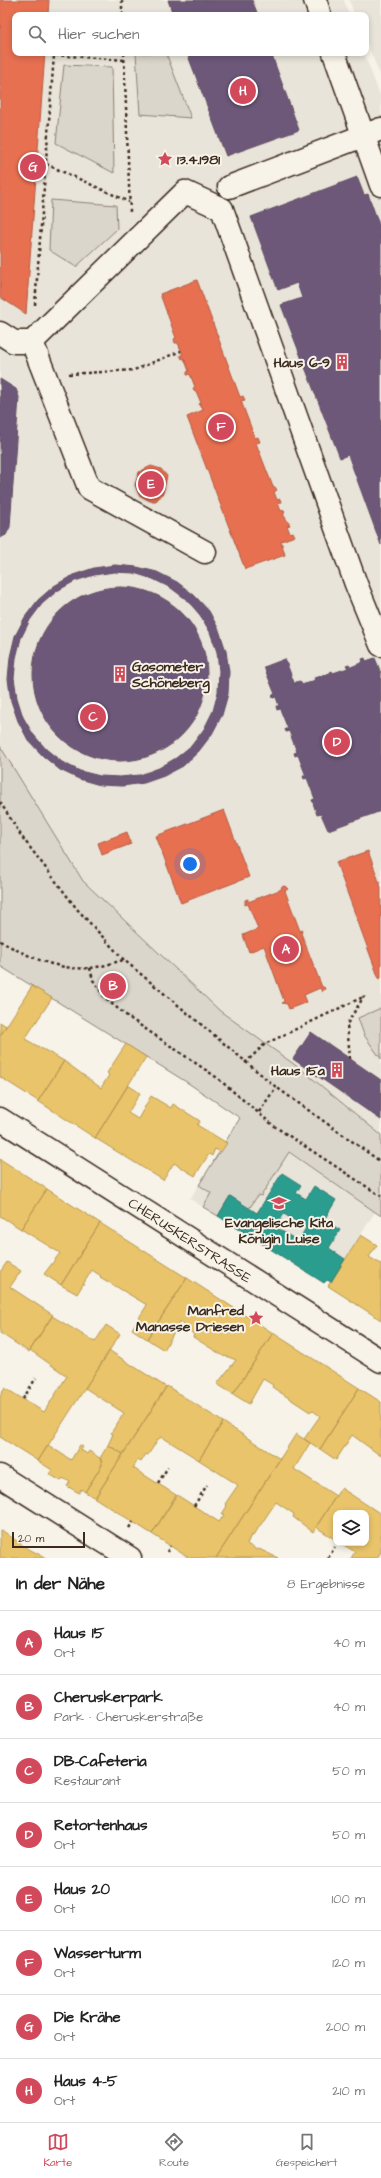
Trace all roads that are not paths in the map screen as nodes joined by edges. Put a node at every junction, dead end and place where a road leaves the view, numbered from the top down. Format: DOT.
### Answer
graph roads {
  1 [pos="315,0"];
  2 [pos="319,12"];
  3 [pos="335,56"];
  4 [pos="372,133"];
  5 [pos="381,185"];
  6 [pos="229,187"];
  7 [pos="0,333"];
  8 [pos="32,342"];
  9 [pos="205,552"];
  10 [pos="378,631"];
  11 [pos="0,1119"];
  12 [pos="381,1362"];
  13 [pos="0,1476"];
  14 [pos="130,1558"];
  1 -- 2 [label="street"];
  3 -- 4 [label="street"];
  4 -- 5 [label="street"];
  4 -- 6 [label="street"];
  7 -- 8 [label="street"];
  8 -- 9 [label="street"];
  8 -- 10 [label="street"];
  11 -- 12 [label="street, CHERUSKERSTRASSE"];
  13 -- 14 [label="street"];
}
